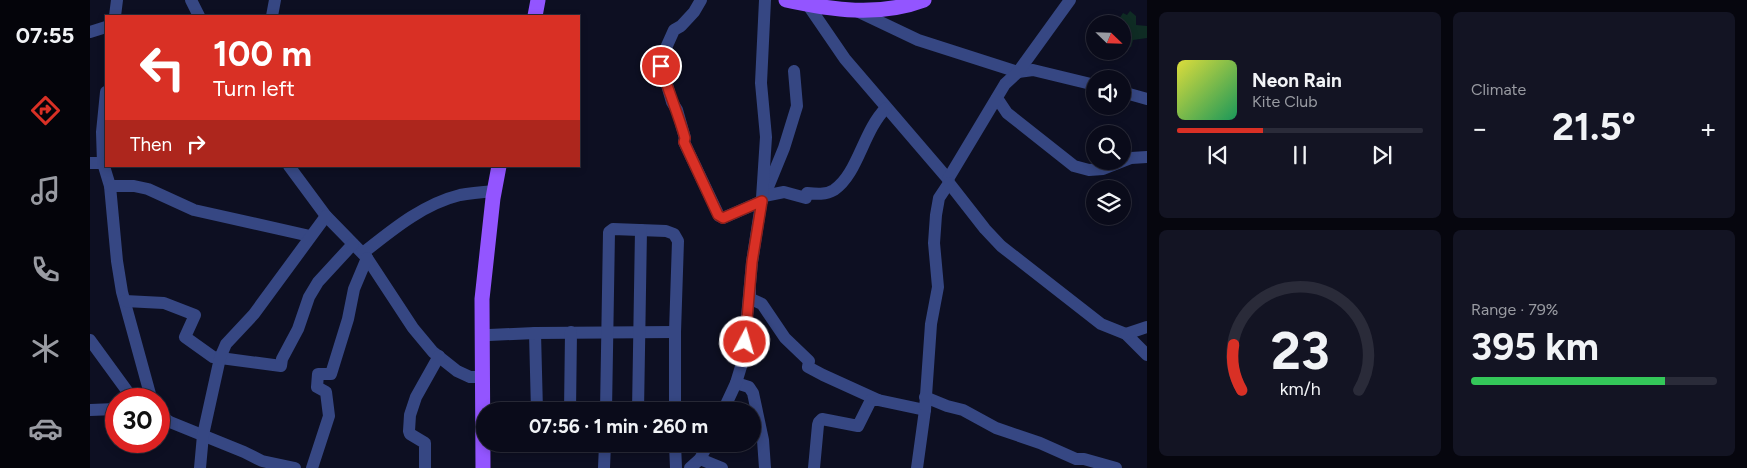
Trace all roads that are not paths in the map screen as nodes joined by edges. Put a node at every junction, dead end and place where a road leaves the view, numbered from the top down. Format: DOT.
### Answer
graph roads {
  1 [pos="117,0"];
  2 [pos="191,0"];
  3 [pos="274,0"];
  4 [pos="530,0"];
  5 [pos="538,0"];
  6 [pos="700,0"];
  7 [pos="765,0"];
  8 [pos="786,0"];
  9 [pos="924,0"];
  10 [pos="1070,0"];
  11 [pos="808,5"];
  12 [pos="857,11"];
  13 [pos="115,15"];
  14 [pos="199,15"];
  15 [pos="272,15"];
  16 [pos="527,15"];
  17 [pos="535,15"];
  18 [pos="105,27"];
  19 [pos="90,32"];
  20 [pos="794,72"];
  21 [pos="1018,72"];
  22 [pos="1086,83"];
  23 [pos="1131,95"];
  24 [pos="997,98"];
  25 [pos="1147,99"];
  26 [pos="105,105"];
  27 [pos="886,108"];
  28 [pos="1147,157"];
  29 [pos="96,163"];
  30 [pos="290,167"];
  31 [pos="499,167"];
  32 [pos="507,167"];
  33 [pos="948,181"];
  34 [pos="110,186"];
  35 [pos="494,191"];
  36 [pos="763,198"];
  37 [pos="326,216"];
  38 [pos="641,230"];
  39 [pos="310,236"];
  40 [pos="353,244"];
  41 [pos="365,255"];
  42 [pos="750,287"];
  43 [pos="124,301"];
  44 [pos="1147,328"];
  45 [pos="535,332"];
  46 [pos="571,332"];
  47 [pos="608,332"];
  48 [pos="640,332"];
  49 [pos="675,332"];
  50 [pos="1126,334"];
  51 [pos="489,335"];
  52 [pos="90,340"];
  53 [pos="1147,355"];
  54 [pos="439,356"];
  55 [pos="220,358"];
  56 [pos="482,377"];
  57 [pos="736,383"];
  58 [pos="125,388"];
  59 [pos="148,388"];
  60 [pos="878,400"];
  61 [pos="490,402"];
  62 [pos="536,402"];
  63 [pos="570,402"];
  64 [pos="606,402"];
  65 [pos="638,402"];
  66 [pos="675,402"];
  67 [pos="728,402"];
  68 [pos="925,403"];
  69 [pos="105,409"];
  70 [pos="90,410"];
  71 [pos="170,422"];
  72 [pos="203,435"];
  73 [pos="491,452"];
  74 [pos="605,452"];
  75 [pos="675,452"];
  76 [pos="703,452"];
  77 [pos="695,463"];
  78 [pos="200,468"];
  79 [pos="295,468"];
  80 [pos="312,468"];
  81 [pos="425,468"];
  82 [pos="483,468"];
  83 [pos="491,468"];
  84 [pos="604,468"];
  85 [pos="676,468"];
  86 [pos="722,468"];
  87 [pos="765,468"];
  88 [pos="814,468"];
  89 [pos="917,468"];
  90 [pos="1116,468"];
  1 -- 13 [label="street"];
  2 -- 14 [label="street"];
  3 -- 15 [label="street"];
  4 -- 16 [label="main road"];
  5 -- 17 [label="main road"];
  6 -- 36 [label="street"];
  7 -- 36 [label="street"];
  8 -- 11 [label="main road"];
  9 -- 12 [label="main road"];
  10 -- 21 [label="street"];
  11 -- 12 [label="main road"];
  11 -- 27 [label="street"];
  12 -- 21 [label="street"];
  18 -- 19 [label="street"];
  20 -- 36 [label="street"];
  21 -- 22 [label="street"];
  21 -- 24 [label="street"];
  23 -- 25 [label="street"];
  24 -- 28 [label="street"];
  24 -- 33 [label="street"];
  26 -- 29 [label="street"];
  27 -- 33 [label="street"];
  27 -- 36 [label="street"];
  29 -- 34 [label="street"];
  30 -- 37 [label="street"];
  31 -- 35 [label="main road"];
  32 -- 51 [label="main road"];
  33 -- 50 [label="street"];
  33 -- 68 [label="street"];
  34 -- 39 [label="street"];
  34 -- 43 [label="street"];
  35 -- 41 [label="street"];
  35 -- 56 [label="main road"];
  36 -- 42 [label="street"];
  37 -- 39 [label="street"];
  37 -- 40 [label="street"];
  38 -- 47 [label="street"];
  38 -- 48 [label="street"];
  38 -- 49 [label="street"];
  39 -- 55 [label="street"];
  40 -- 41 [label="street"];
  40 -- 55 [label="street"];
  41 -- 54 [label="street"];
  41 -- 80 [label="street"];
  42 -- 57 [label="street"];
  42 -- 60 [label="street"];
  43 -- 55 [label="street"];
  43 -- 59 [label="street"];
  44 -- 50 [label="street"];
  45 -- 46 [label="street"];
  45 -- 51 [label="street"];
  45 -- 62 [label="street"];
  46 -- 47 [label="street"];
  46 -- 63 [label="street"];
  47 -- 48 [label="street"];
  47 -- 64 [label="street"];
  48 -- 49 [label="street"];
  48 -- 65 [label="street"];
  49 -- 66 [label="street"];
  50 -- 53 [label="street"];
  51 -- 61 [label="main road"];
  52 -- 58 [label="street"];
  54 -- 56 [label="street"];
  54 -- 81 [label="street"];
  55 -- 72 [label="street"];
  56 -- 82 [label="main road"];
  57 -- 67 [label="street"];
  57 -- 87 [label="street"];
  60 -- 68 [label="street"];
  60 -- 88 [label="street"];
  68 -- 89 [label="street"];
  68 -- 90 [label="street"];
  69 -- 70 [label="street"];
  71 -- 72 [label="street"];
  72 -- 78 [label="street"];
  72 -- 79 [label="street"];
  73 -- 83 [label="main road"];
  74 -- 84 [label="street"];
  75 -- 85 [label="street"];
  76 -- 77 [label="street"];
  77 -- 86 [label="street"];
}
